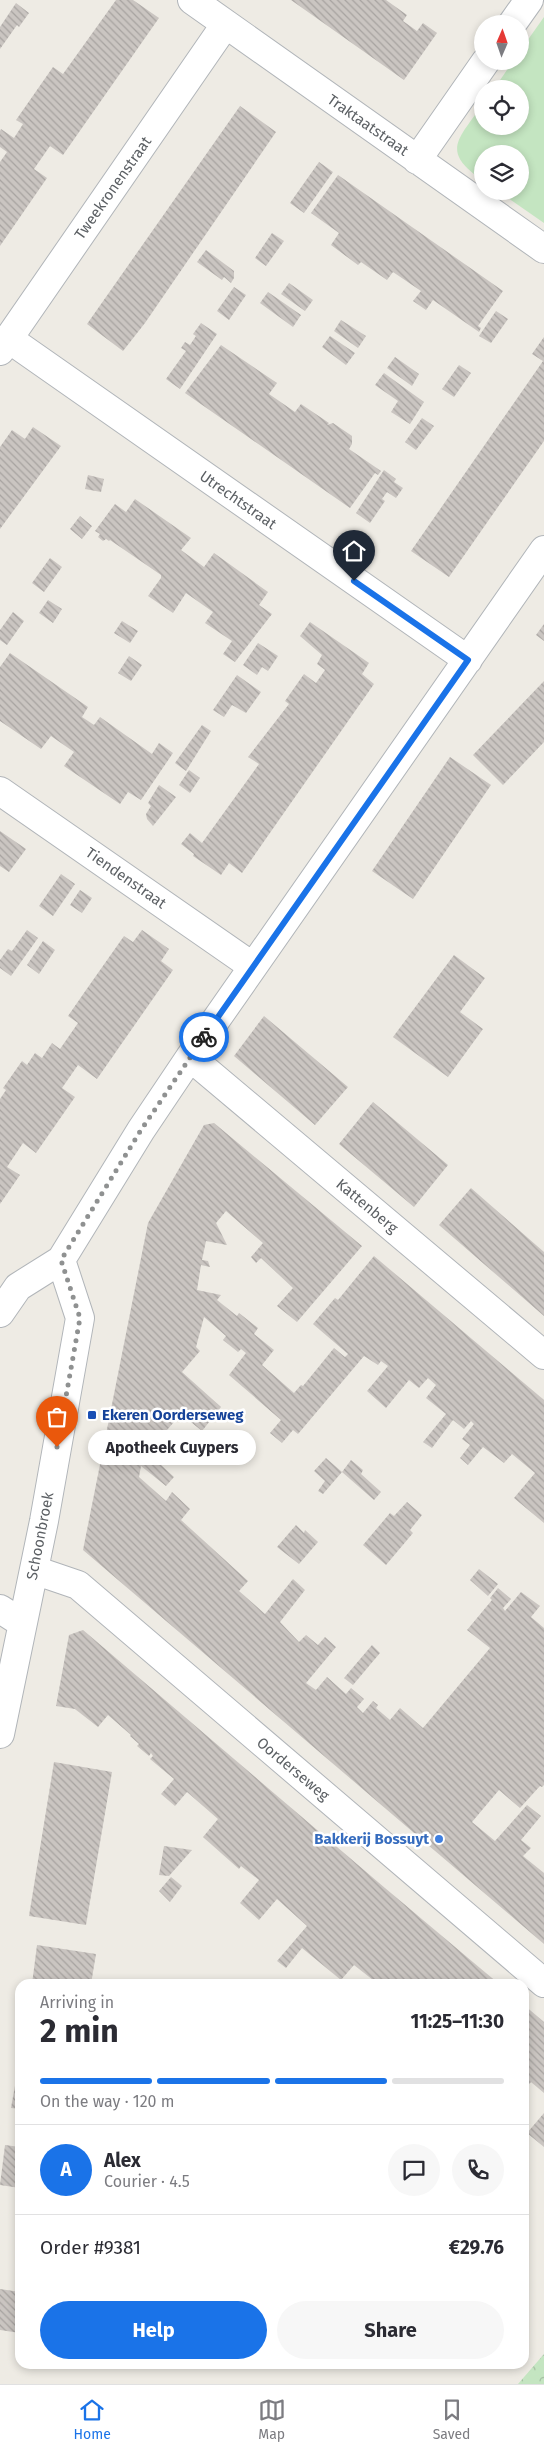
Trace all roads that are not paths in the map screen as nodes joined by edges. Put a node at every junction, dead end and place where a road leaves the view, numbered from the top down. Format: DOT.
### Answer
graph roads {
  1 [pos="192,0"];
  2 [pos="530,0"];
  3 [pos="519,15"];
  4 [pos="225,25"];
  5 [pos="480,70"];
  6 [pos="418,160"];
  7 [pos="544,249"];
  8 [pos="4,345"];
  9 [pos="544,550"];
  10 [pos="468,660"];
  11 [pos="0,790"];
  12 [pos="252,966"];
  13 [pos="190,1057"];
  14 [pos="61,1260"];
  15 [pos="0,1314"];
  16 [pos="544,1355"];
  17 [pos="34,1570"];
  18 [pos="11,1616"];
  19 [pos="3,1697"];
  20 [pos="0,1734"];
  21 [pos="544,1983"];
  1 -- 4 [label="street, Traktaatstraat"];
  2 -- 3 [label="street"];
  4 -- 6 [label="street, Traktaatstraat"];
  4 -- 8 [label="street, Tweekronenstraat"];
  5 -- 6 [label="street"];
  6 -- 7 [label="street, Traktaatstraat"];
  8 -- 10 [label="street, Utrechtstraat"];
  9 -- 10 [label="street"];
  10 -- 12 [label="street"];
  11 -- 12 [label="street, Tiendenstraat"];
  12 -- 13 [label="street"];
  13 -- 14 [label="street"];
  13 -- 16 [label="street, Kattenberg"];
  14 -- 15 [label="street"];
  14 -- 17 [label="street, Schoonbroek"];
  17 -- 18 [label="street, Schoonbroek"];
  17 -- 21 [label="street, Oorderseweg"];
  18 -- 19 [label="street, Schoonbroek"];
  19 -- 20 [label="street, Schoonbroek"];
}
